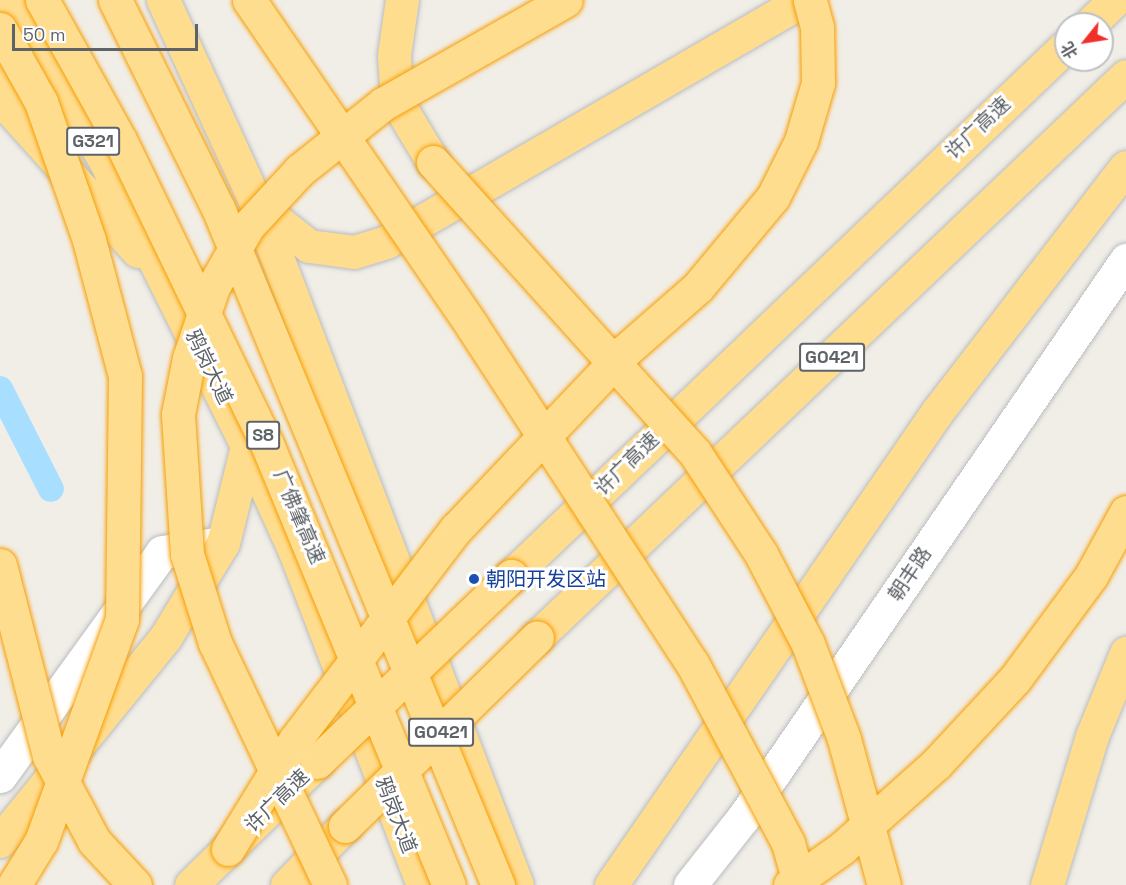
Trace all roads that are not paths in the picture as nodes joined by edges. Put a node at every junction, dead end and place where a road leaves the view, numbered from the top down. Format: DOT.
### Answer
graph roads {
  1 [pos="10,0"];
  2 [pos="42,0"];
  3 [pos="115,0"];
  4 [pos="163,0"];
  5 [pos="249,0"];
  6 [pos="402,0"];
  7 [pos="566,0"];
  8 [pos="803,0"];
  9 [pos="810,0"];
  10 [pos="1115,0"];
  11 [pos="1102,12"];
  12 [pos="0,29"];
  13 [pos="1054,57"];
  14 [pos="0,66"];
  15 [pos="1126,76"];
  16 [pos="0,98"];
  17 [pos="49,152"];
  18 [pos="1126,167"];
  19 [pos="257,205"];
  20 [pos="1126,260"];
  21 [pos="169,286"];
  22 [pos="247,446"];
  23 [pos="1126,512"];
  24 [pos="223,543"];
  25 [pos="0,565"];
  26 [pos="1126,653"];
  27 [pos="0,776"];
  28 [pos="0,841"];
  29 [pos="228,849"];
  30 [pos="14,885"];
  31 [pos="135,885"];
  32 [pos="191,885"];
  33 [pos="286,885"];
  34 [pos="330,885"];
  35 [pos="423,885"];
  36 [pos="449,885"];
  37 [pos="498,885"];
  38 [pos="516,885"];
  39 [pos="611,885"];
  40 [pos="690,885"];
  41 [pos="790,885"];
  42 [pos="800,885"];
  43 [pos="884,885"];
  44 [pos="1047,885"];
  1 -- 21 [label="highway, 鸦岗大道 / G321"];
  2 -- 36 [label="highway, 广佛肇高速 / S8, bridge"];
  3 -- 37 [label="highway, S8, bridge"];
  4 -- 19 [label="highway"];
  5 -- 42 [label="highway, bridge"];
  6 -- 43 [label="highway, bridge"];
  7 -- 34 [label="highway, bridge"];
  8 -- 19 [label="highway"];
  9 -- 29 [label="highway, bridge"];
  10 -- 11 [label="highway"];
  12 -- 30 [label="highway, bridge"];
  13 -- 29 [label="highway, 许广高速, bridge"];
  14 -- 17 [label="highway"];
  15 -- 33 [label="highway, G0421, bridge"];
  16 -- 17 [label="highway"];
  17 -- 21 [label="highway"];
  18 -- 39 [label="highway"];
  19 -- 38 [label="highway"];
  20 -- 40 [label="street, 朝丰路"];
  21 -- 22 [label="highway, 鸦岗大道"];
  22 -- 24 [label="highway"];
  22 -- 35 [label="highway, 鸦岗大道"];
  23 -- 41 [label="highway, bridge"];
  24 -- 27 [label="street"];
  24 -- 28 [label="highway"];
  25 -- 31 [label="highway, bridge"];
  26 -- 44 [label="highway"];
  29 -- 32 [label="highway, 许广高速"];
}
